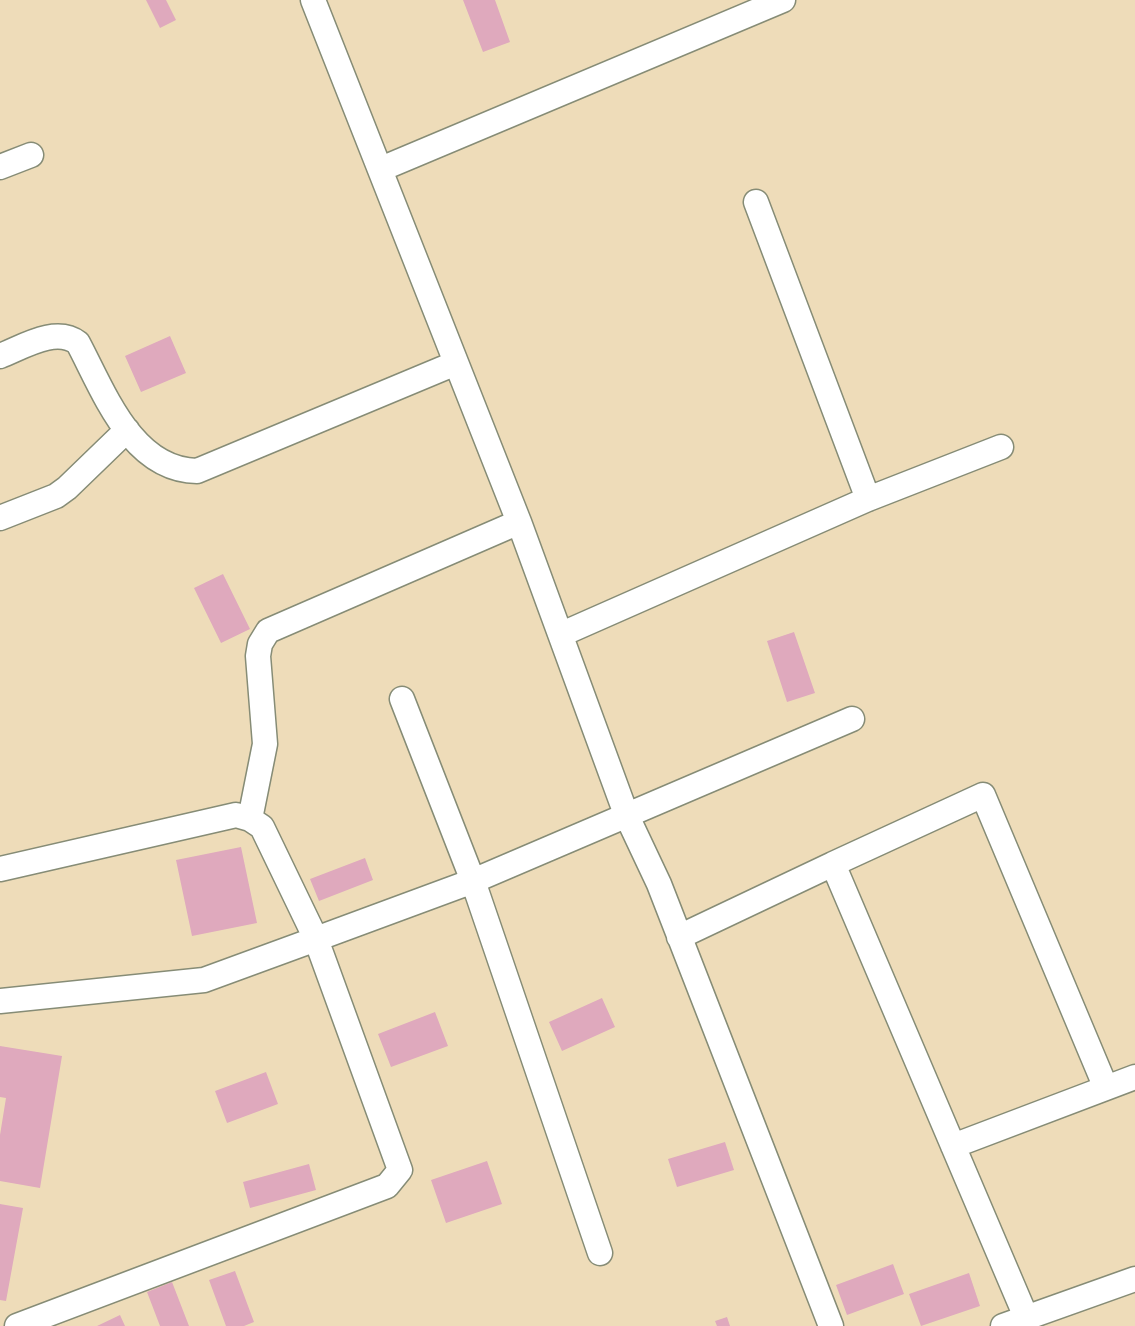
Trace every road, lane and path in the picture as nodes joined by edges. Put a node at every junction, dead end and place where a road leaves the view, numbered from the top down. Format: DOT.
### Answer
graph roads {
  1 [pos="783,0"];
  2 [pos="318,1"];
  3 [pos="32,155"];
  4 [pos="0,167"];
  5 [pos="381,169"];
  6 [pos="756,202"];
  7 [pos="0,356"];
  8 [pos="456,363"];
  9 [pos="128,430"];
  10 [pos="1001,447"];
  11 [pos="868,499"];
  12 [pos="0,518"];
  13 [pos="519,522"];
  14 [pos="562,634"];
  15 [pos="402,699"];
  16 [pos="852,719"];
  17 [pos="626,814"];
  18 [pos="250,819"];
  19 [pos="833,864"];
  20 [pos="0,869"];
  21 [pos="473,881"];
  22 [pos="679,937"];
  23 [pos="316,939"];
  24 [pos="0,1001"];
  25 [pos="1135,1077"];
  26 [pos="1106,1088"];
  27 [pos="953,1146"];
  28 [pos="600,1253"];
  29 [pos="1135,1279"];
  30 [pos="1026,1317"];
  31 [pos="17,1326"];
  32 [pos="831,1326"];
  33 [pos="1004,1326"];
  1 -- 5 [label="street"];
  2 -- 5 [label="street"];
  3 -- 4 [label="street"];
  5 -- 8 [label="street"];
  6 -- 11 [label="street"];
  7 -- 9 [label="street"];
  8 -- 9 [label="street"];
  8 -- 13 [label="street"];
  9 -- 12 [label="street"];
  10 -- 11 [label="street"];
  11 -- 14 [label="street"];
  13 -- 14 [label="street"];
  13 -- 18 [label="street"];
  14 -- 17 [label="street"];
  15 -- 21 [label="street"];
  16 -- 17 [label="street"];
  17 -- 21 [label="street"];
  17 -- 22 [label="street"];
  18 -- 20 [label="street"];
  18 -- 23 [label="street"];
  19 -- 22 [label="street"];
  19 -- 26 [label="street"];
  19 -- 27 [label="street"];
  21 -- 23 [label="street"];
  21 -- 28 [label="street"];
  22 -- 32 [label="street"];
  23 -- 24 [label="street"];
  23 -- 31 [label="street"];
  25 -- 26 [label="street"];
  26 -- 27 [label="street"];
  27 -- 30 [label="street"];
  29 -- 30 [label="street"];
  30 -- 33 [label="street"];
}
